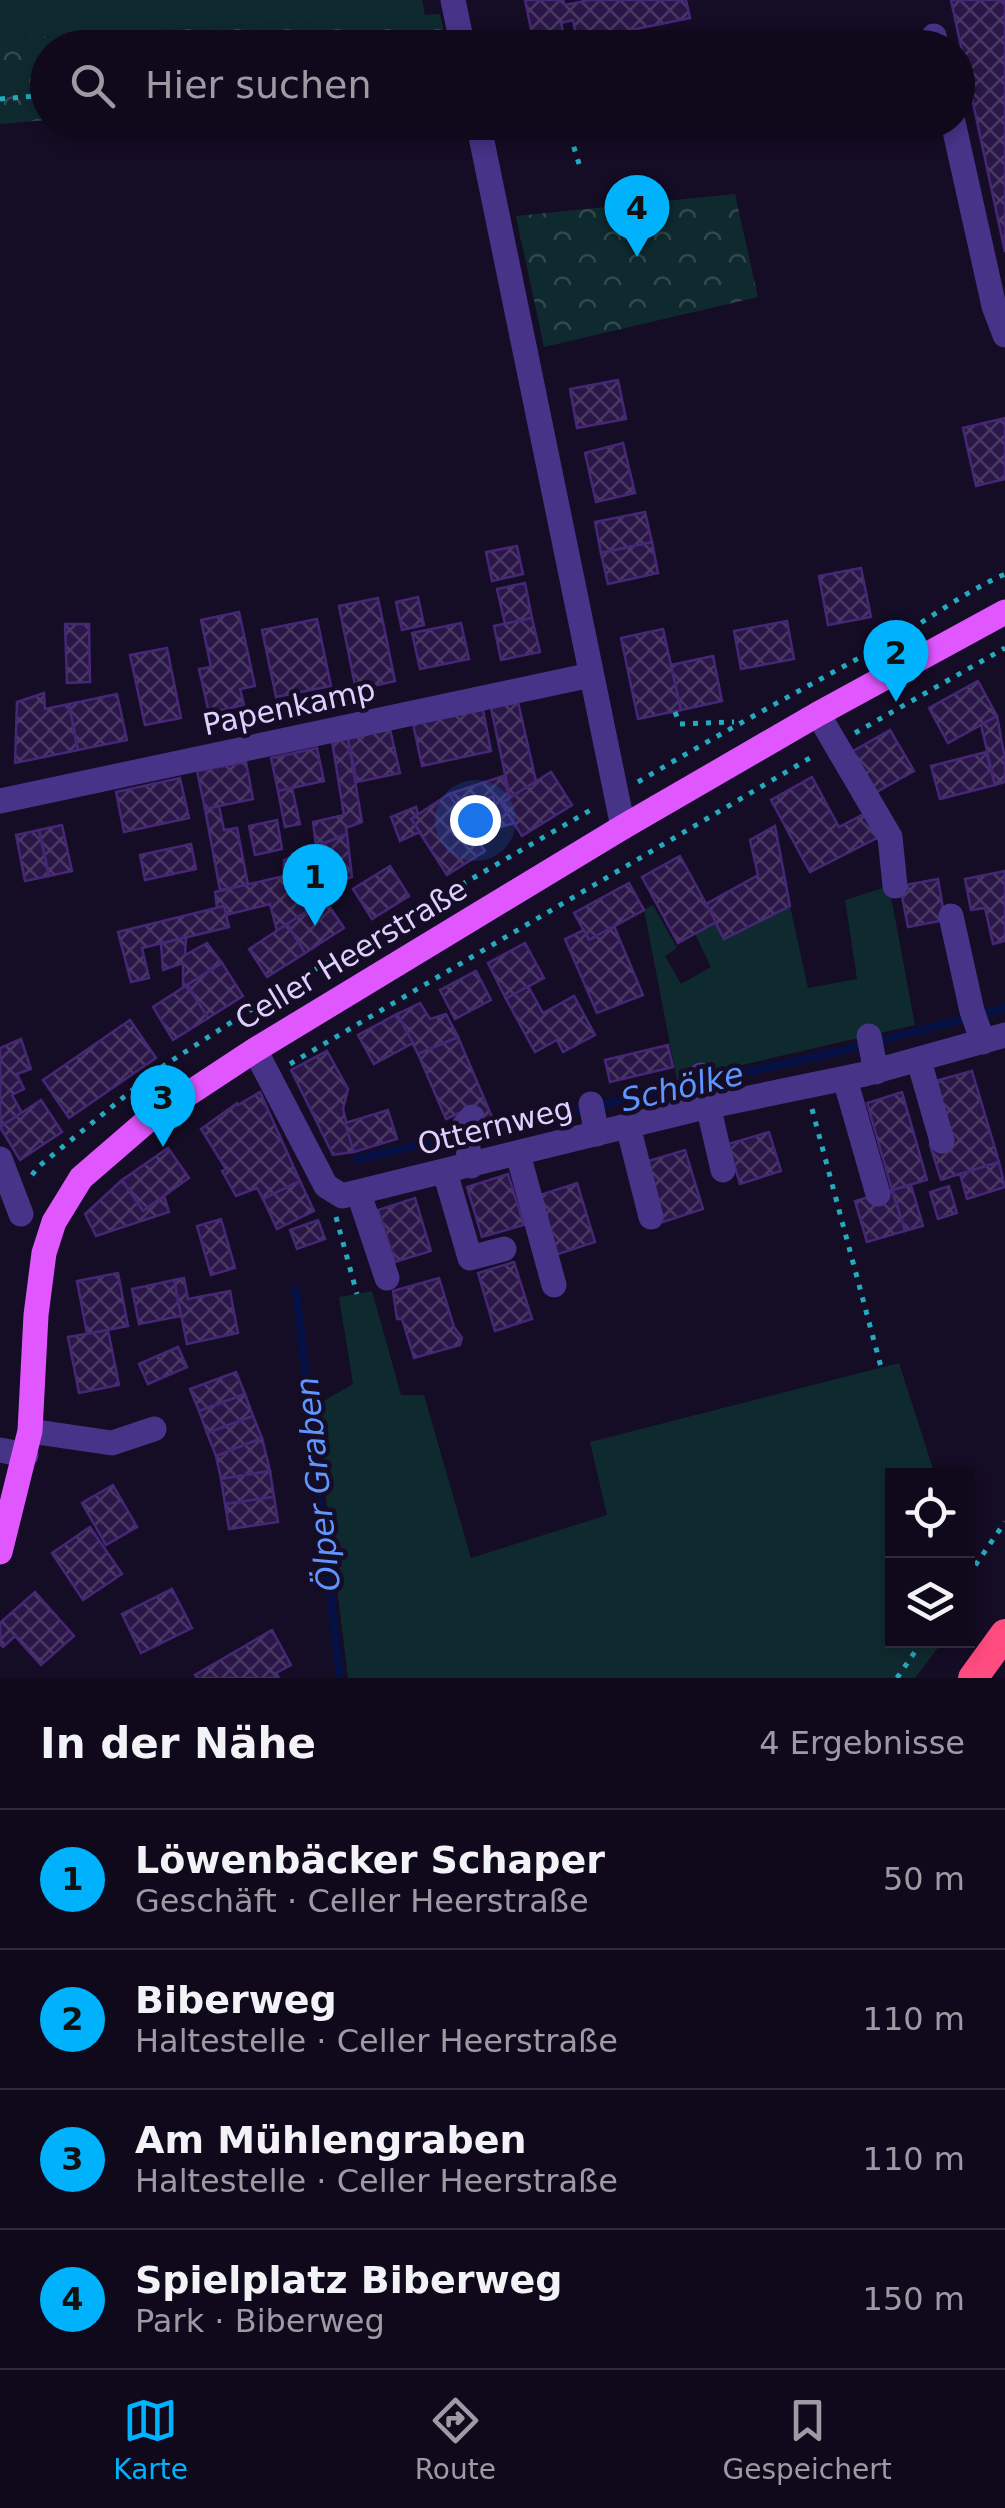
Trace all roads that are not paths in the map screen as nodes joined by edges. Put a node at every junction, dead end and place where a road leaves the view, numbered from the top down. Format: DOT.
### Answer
graph roads {
  1 [pos="453,0"];
  2 [pos="459,30"];
  3 [pos="482,140"];
  4 [pos="958,140"];
  5 [pos="1005,335"];
  6 [pos="1005,612"];
  7 [pos="591,675"];
  8 [pos="818,714"];
  9 [pos="0,801"];
  10 [pos="623,828"];
  11 [pos="896,886"];
  12 [pos="951,916"];
  13 [pos="985,1030"];
  14 [pos="255,1050"];
  15 [pos="919,1061"];
  16 [pos="845,1078"];
  17 [pos="705,1091"];
  18 [pos="628,1126"];
  19 [pos="942,1141"];
  20 [pos="518,1154"];
  21 [pos="0,1159"];
  22 [pos="723,1170"];
  23 [pos="445,1172"];
  24 [pos="878,1194"];
  25 [pos="351,1195"];
  26 [pos="10,1214"];
  27 [pos="651,1217"];
  28 [pos="54,1222"];
  29 [pos="504,1250"];
  30 [pos="386,1278"];
  31 [pos="554,1284"];
  32 [pos="154,1429"];
  33 [pos="28,1443"];
  34 [pos="0,1450"];
  35 [pos="0,1552"];
  36 [pos="1005,1634"];
  37 [pos="973,1678"];
  1 -- 2 [label="street"];
  3 -- 7 [label="street"];
  4 -- 5 [label="street"];
  6 -- 8 [label="main road, Celler Heerstraße"];
  7 -- 9 [label="street, Papenkamp"];
  7 -- 10 [label="street"];
  8 -- 10 [label="main road, Celler Heerstraße"];
  8 -- 11 [label="street"];
  10 -- 14 [label="main road, Celler Heerstraße"];
  12 -- 13 [label="street"];
  13 -- 15 [label="street, Otternweg"];
  14 -- 25 [label="street"];
  14 -- 28 [label="main road, Celler Heerstraße"];
  15 -- 16 [label="street, Otternweg"];
  15 -- 19 [label="street"];
  16 -- 17 [label="street, Otternweg"];
  16 -- 24 [label="street"];
  17 -- 18 [label="street, Otternweg"];
  17 -- 22 [label="street"];
  18 -- 20 [label="street, Otternweg"];
  18 -- 27 [label="street"];
  20 -- 23 [label="street, Otternweg"];
  20 -- 31 [label="street"];
  21 -- 26 [label="street"];
  23 -- 25 [label="street, Otternweg"];
  23 -- 29 [label="street"];
  25 -- 30 [label="street"];
  26 -- 28 [label="street"];
  28 -- 33 [label="main road, Celler Heerstraße"];
  32 -- 33 [label="street"];
  33 -- 34 [label="street"];
  33 -- 35 [label="main road, Celler Heerstraße"];
  36 -- 37 [label="highway"];
}
